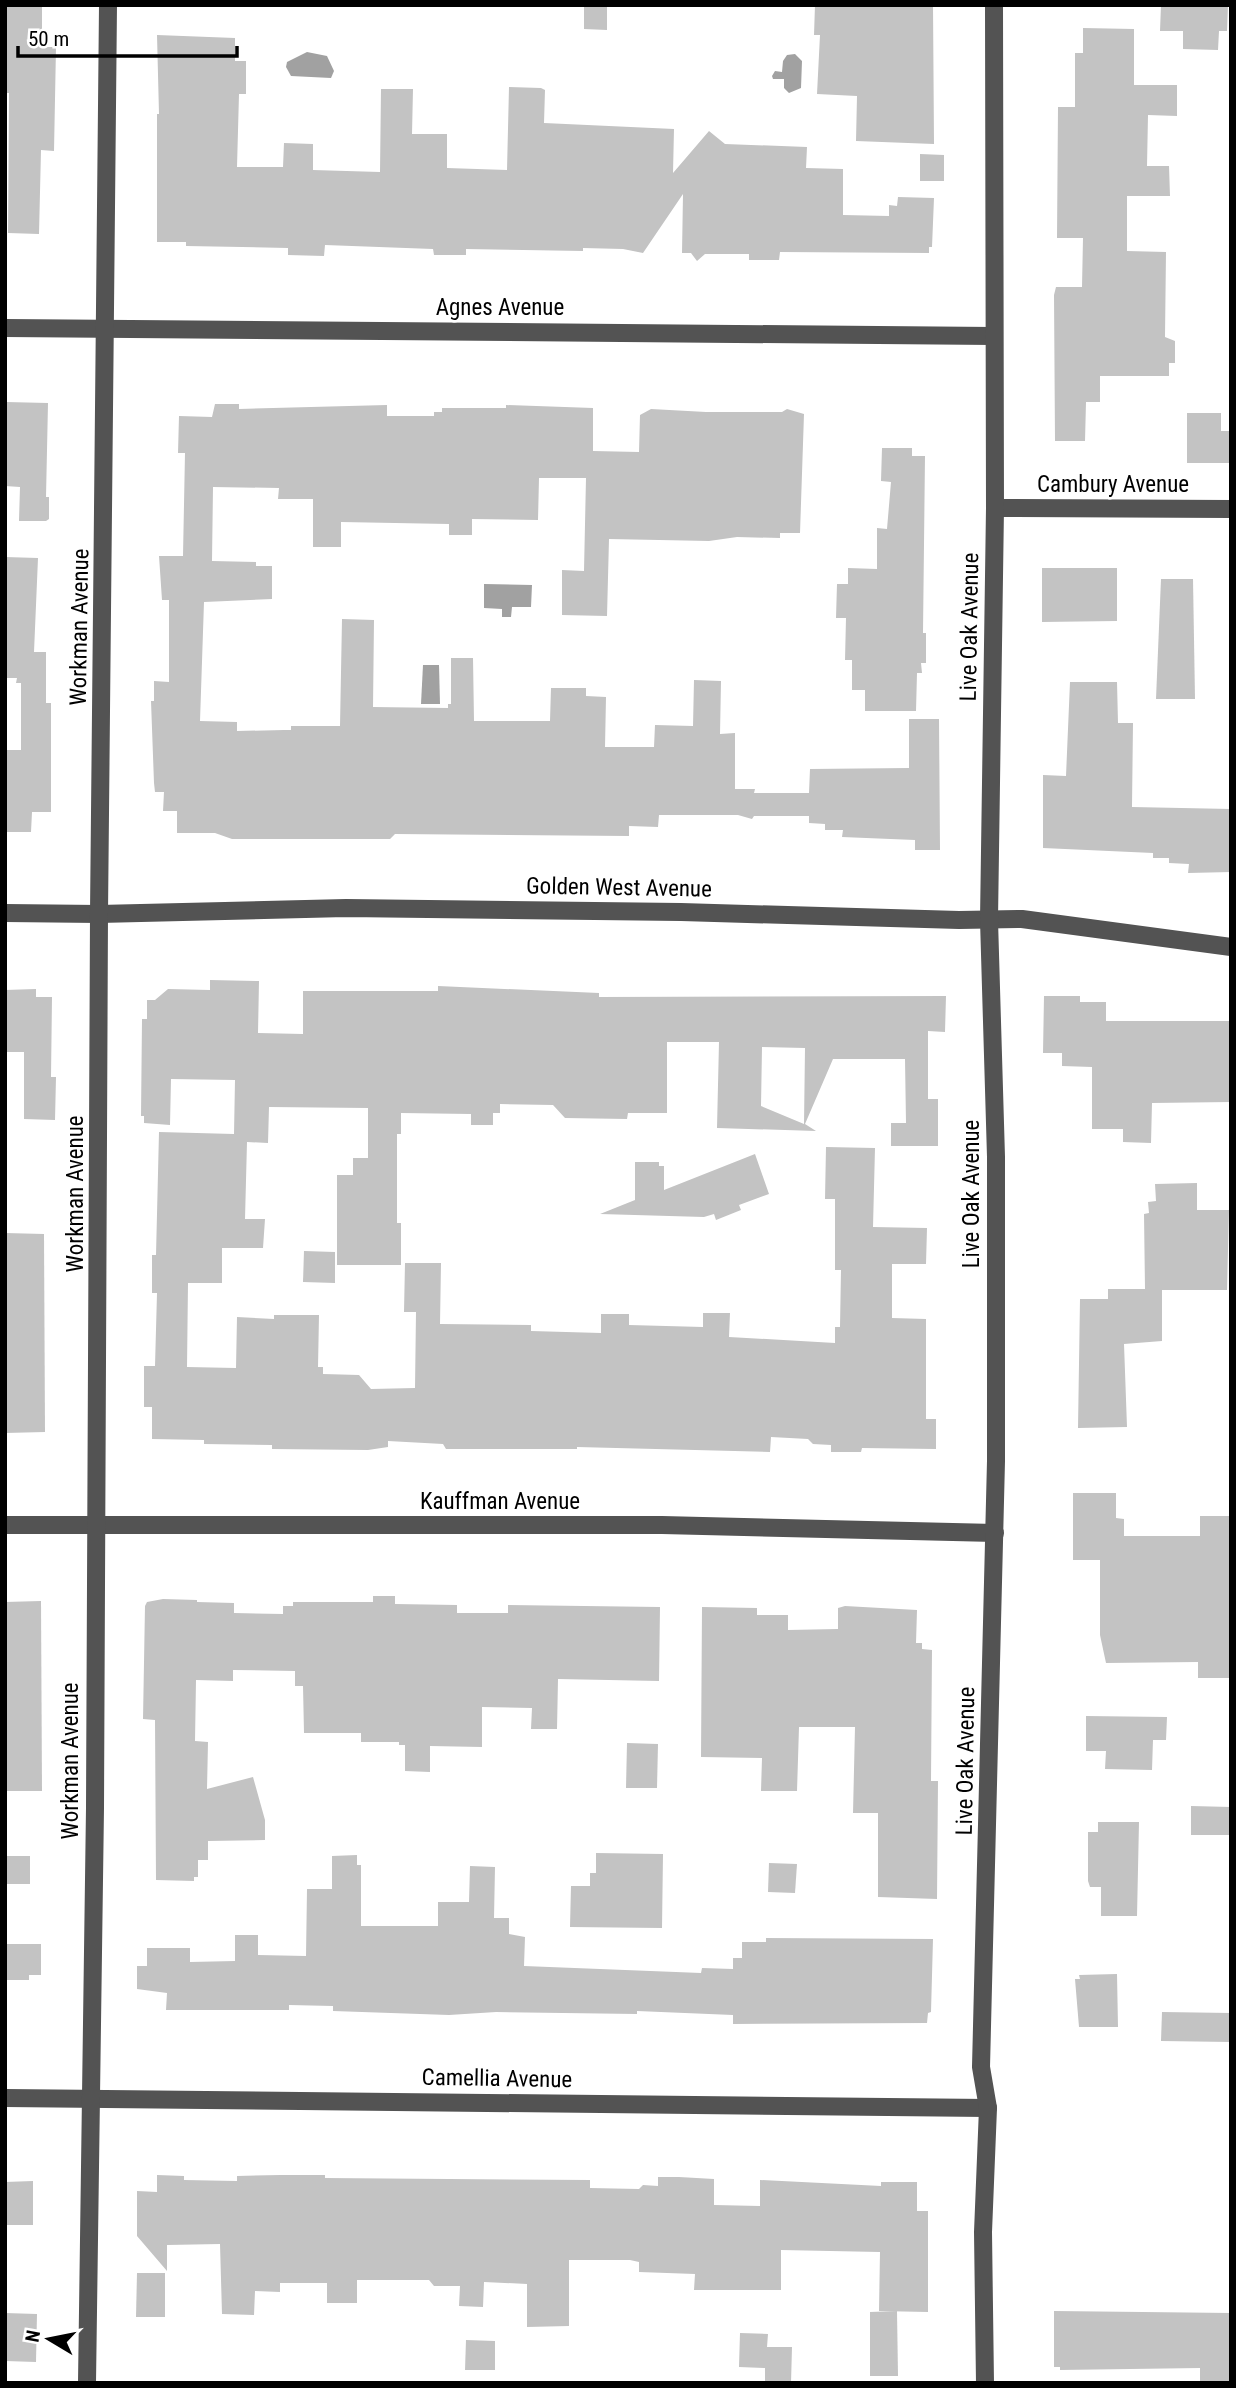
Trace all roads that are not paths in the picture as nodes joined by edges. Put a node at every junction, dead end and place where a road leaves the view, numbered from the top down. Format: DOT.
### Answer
graph roads {
  1 [pos="108,5"];
  2 [pos="994,5"];
  3 [pos="5,328"];
  4 [pos="107,329"];
  5 [pos="994,336"];
  6 [pos="995,508"];
  7 [pos="1231,509"];
  8 [pos="5,913"];
  9 [pos="99,914"];
  10 [pos="989,920"];
  11 [pos="1231,947"];
  12 [pos="5,1525"];
  13 [pos="95,1526"];
  14 [pos="995,1533"];
  15 [pos="5,2098"];
  16 [pos="91,2099"];
  17 [pos="988,2108"];
  18 [pos="87,2383"];
  19 [pos="985,2383"];
  1 -- 4 [label="street, Workman Avenue"];
  2 -- 5 [label="street, Live Oak Avenue"];
  3 -- 4 [label="street, Agnes Avenue"];
  4 -- 5 [label="street, Agnes Avenue"];
  4 -- 9 [label="street, Workman Avenue"];
  5 -- 6 [label="street, Live Oak Avenue"];
  6 -- 7 [label="street, Cambury Avenue"];
  6 -- 10 [label="street, Live Oak Avenue"];
  8 -- 9 [label="street, Golden West Avenue"];
  9 -- 10 [label="street, Golden West Avenue"];
  9 -- 13 [label="street, Workman Avenue"];
  10 -- 11 [label="street, Golden West Avenue"];
  10 -- 14 [label="street, Live Oak Avenue"];
  12 -- 13 [label="street, Kauffman Avenue"];
  13 -- 14 [label="street, Kauffman Avenue"];
  13 -- 16 [label="street, Workman Avenue"];
  14 -- 17 [label="street, Live Oak Avenue"];
  15 -- 16 [label="street, Camellia Avenue"];
  16 -- 17 [label="street, Camellia Avenue"];
  16 -- 18 [label="street, Workman Avenue"];
  17 -- 19 [label="street, Live Oak Avenue"];
}
